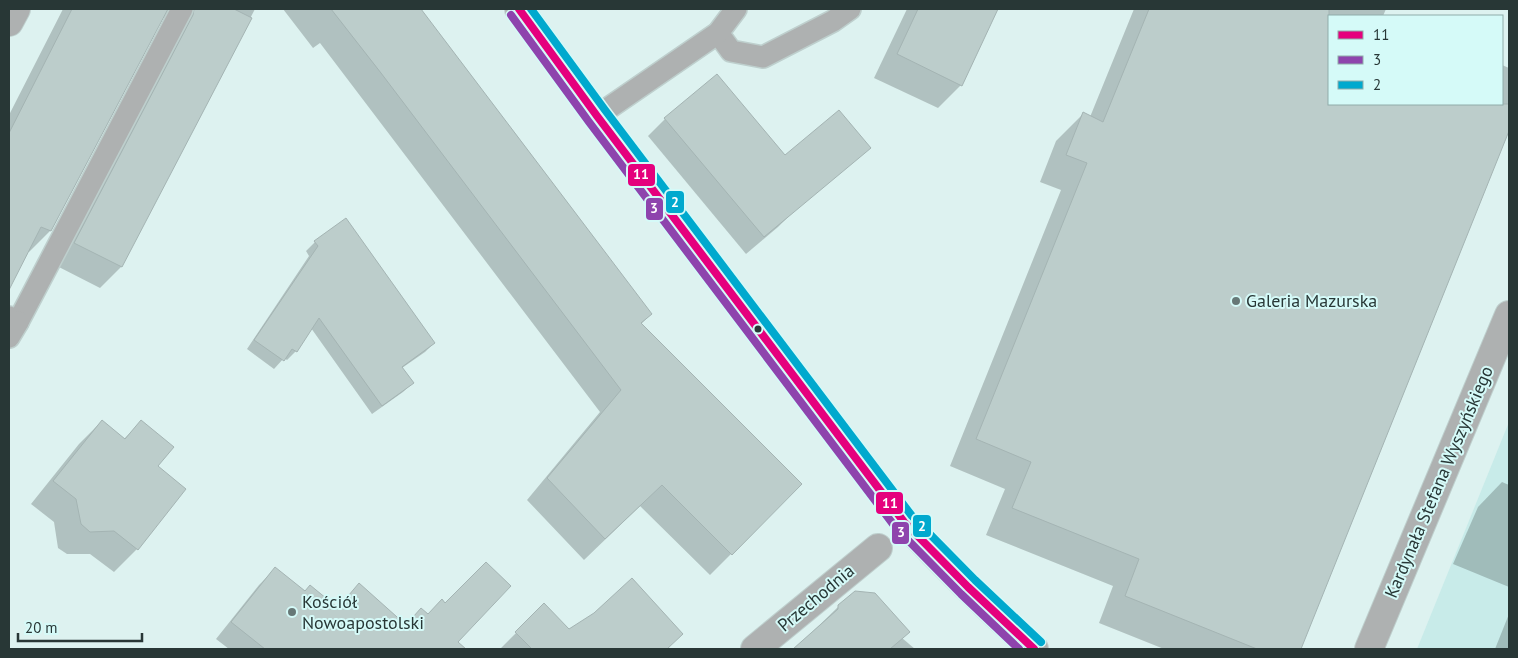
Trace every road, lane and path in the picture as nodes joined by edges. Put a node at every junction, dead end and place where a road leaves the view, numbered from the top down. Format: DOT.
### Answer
graph roads {
  1 [pos="16,9"];
  2 [pos="182,9"];
  3 [pos="519,9"];
  4 [pos="736,9"];
  5 [pos="850,9"];
  6 [pos="9,22"];
  7 [pos="718,33"];
  8 [pos="597,116"];
  9 [pos="1509,315"];
  10 [pos="12,325"];
  11 [pos="878,548"];
  12 [pos="755,649"];
  13 [pos="1034,649"];
  14 [pos="1369,649"];
  1 -- 6 [label="street"];
  2 -- 10 [label="lane"];
  3 -- 8 [label="street"];
  4 -- 7 [label="lane"];
  5 -- 7 [label="lane"];
  7 -- 8 [label="lane"];
  8 -- 13 [label="street"];
  9 -- 14 [label="street, Kardynała Stefana Wyszyńskiego"];
  11 -- 12 [label="street, Przechodnia"];
}
